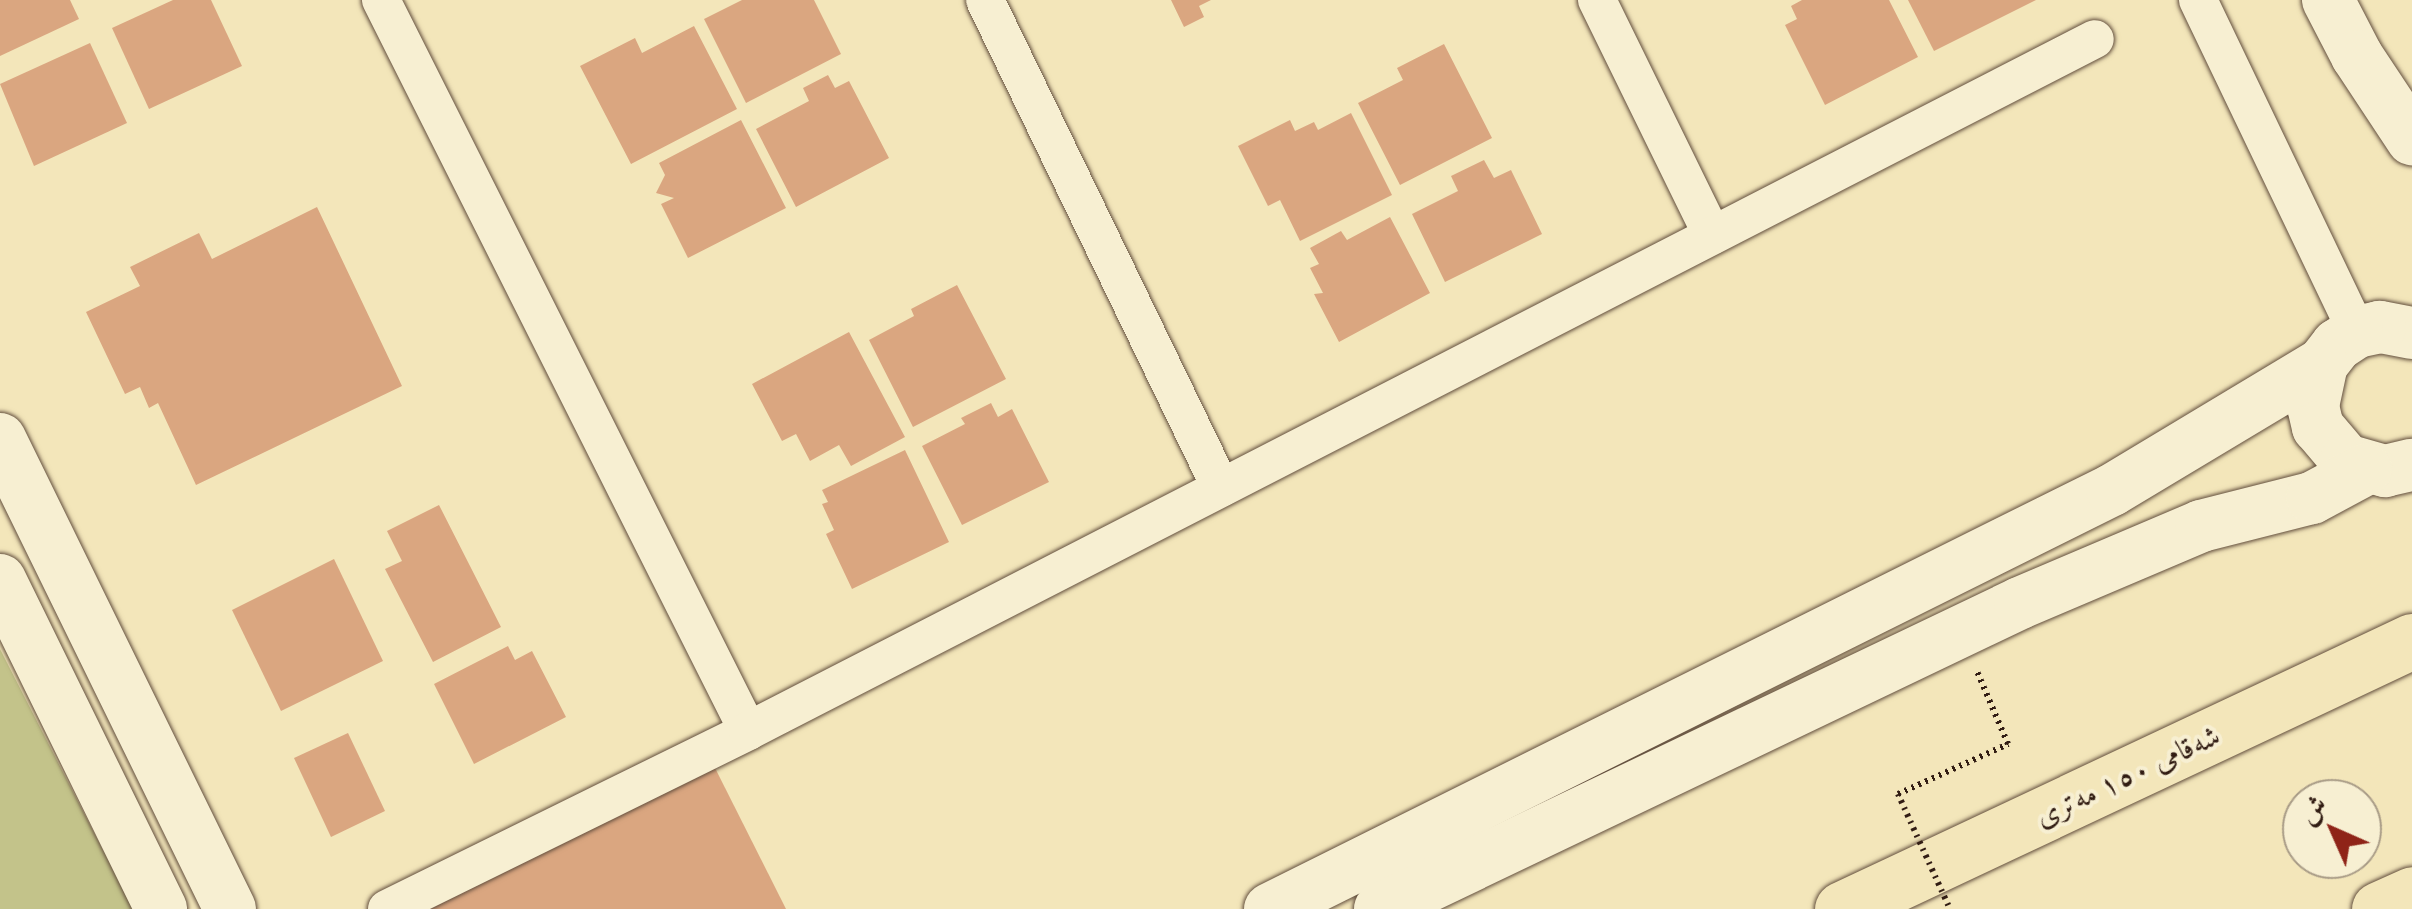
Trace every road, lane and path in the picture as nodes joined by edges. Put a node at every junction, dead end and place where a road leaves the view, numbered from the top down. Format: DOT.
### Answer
graph roads {
  1 [pos="381,0"];
  2 [pos="985,0"];
  3 [pos="1597,0"];
  4 [pos="2198,0"];
  5 [pos="2328,0"];
  6 [pos="2095,38"];
  7 [pos="2412,139"];
  8 [pos="1712,235"];
  9 [pos="2412,333"];
  10 [pos="2340,348"];
  11 [pos="0,439"];
  12 [pos="2389,467"];
  13 [pos="1220,488"];
  14 [pos="0,580"];
  15 [pos="2412,641"];
  16 [pos="748,731"];
  17 [pos="1984,755"];
  18 [pos="2412,894"];
  19 [pos="161,909"];
  20 [pos="230,909"];
  21 [pos="387,909"];
  22 [pos="1270,909"];
  23 [pos="1380,909"];
  24 [pos="1842,909"];
  25 [pos="1950,909"];
  26 [pos="2380,909"];
  1 -- 16 [label="street"];
  2 -- 13 [label="street"];
  3 -- 8 [label="street"];
  4 -- 10 [label="street"];
  5 -- 7 [label="street"];
  6 -- 8 [label="street"];
  8 -- 13 [label="street"];
  9 -- 10 [label="street"];
  10 -- 12 [label="street"];
  10 -- 22 [label="street"];
  11 -- 20 [label="street"];
  12 -- 23 [label="street"];
  13 -- 16 [label="street"];
  14 -- 19 [label="street"];
  15 -- 24 [label="highway, شەقامی ١٥٠ مەتری"];
  16 -- 21 [label="street"];
  17 -- 25 [label="path, bridge"];
  18 -- 26 [label="highway"];
}
